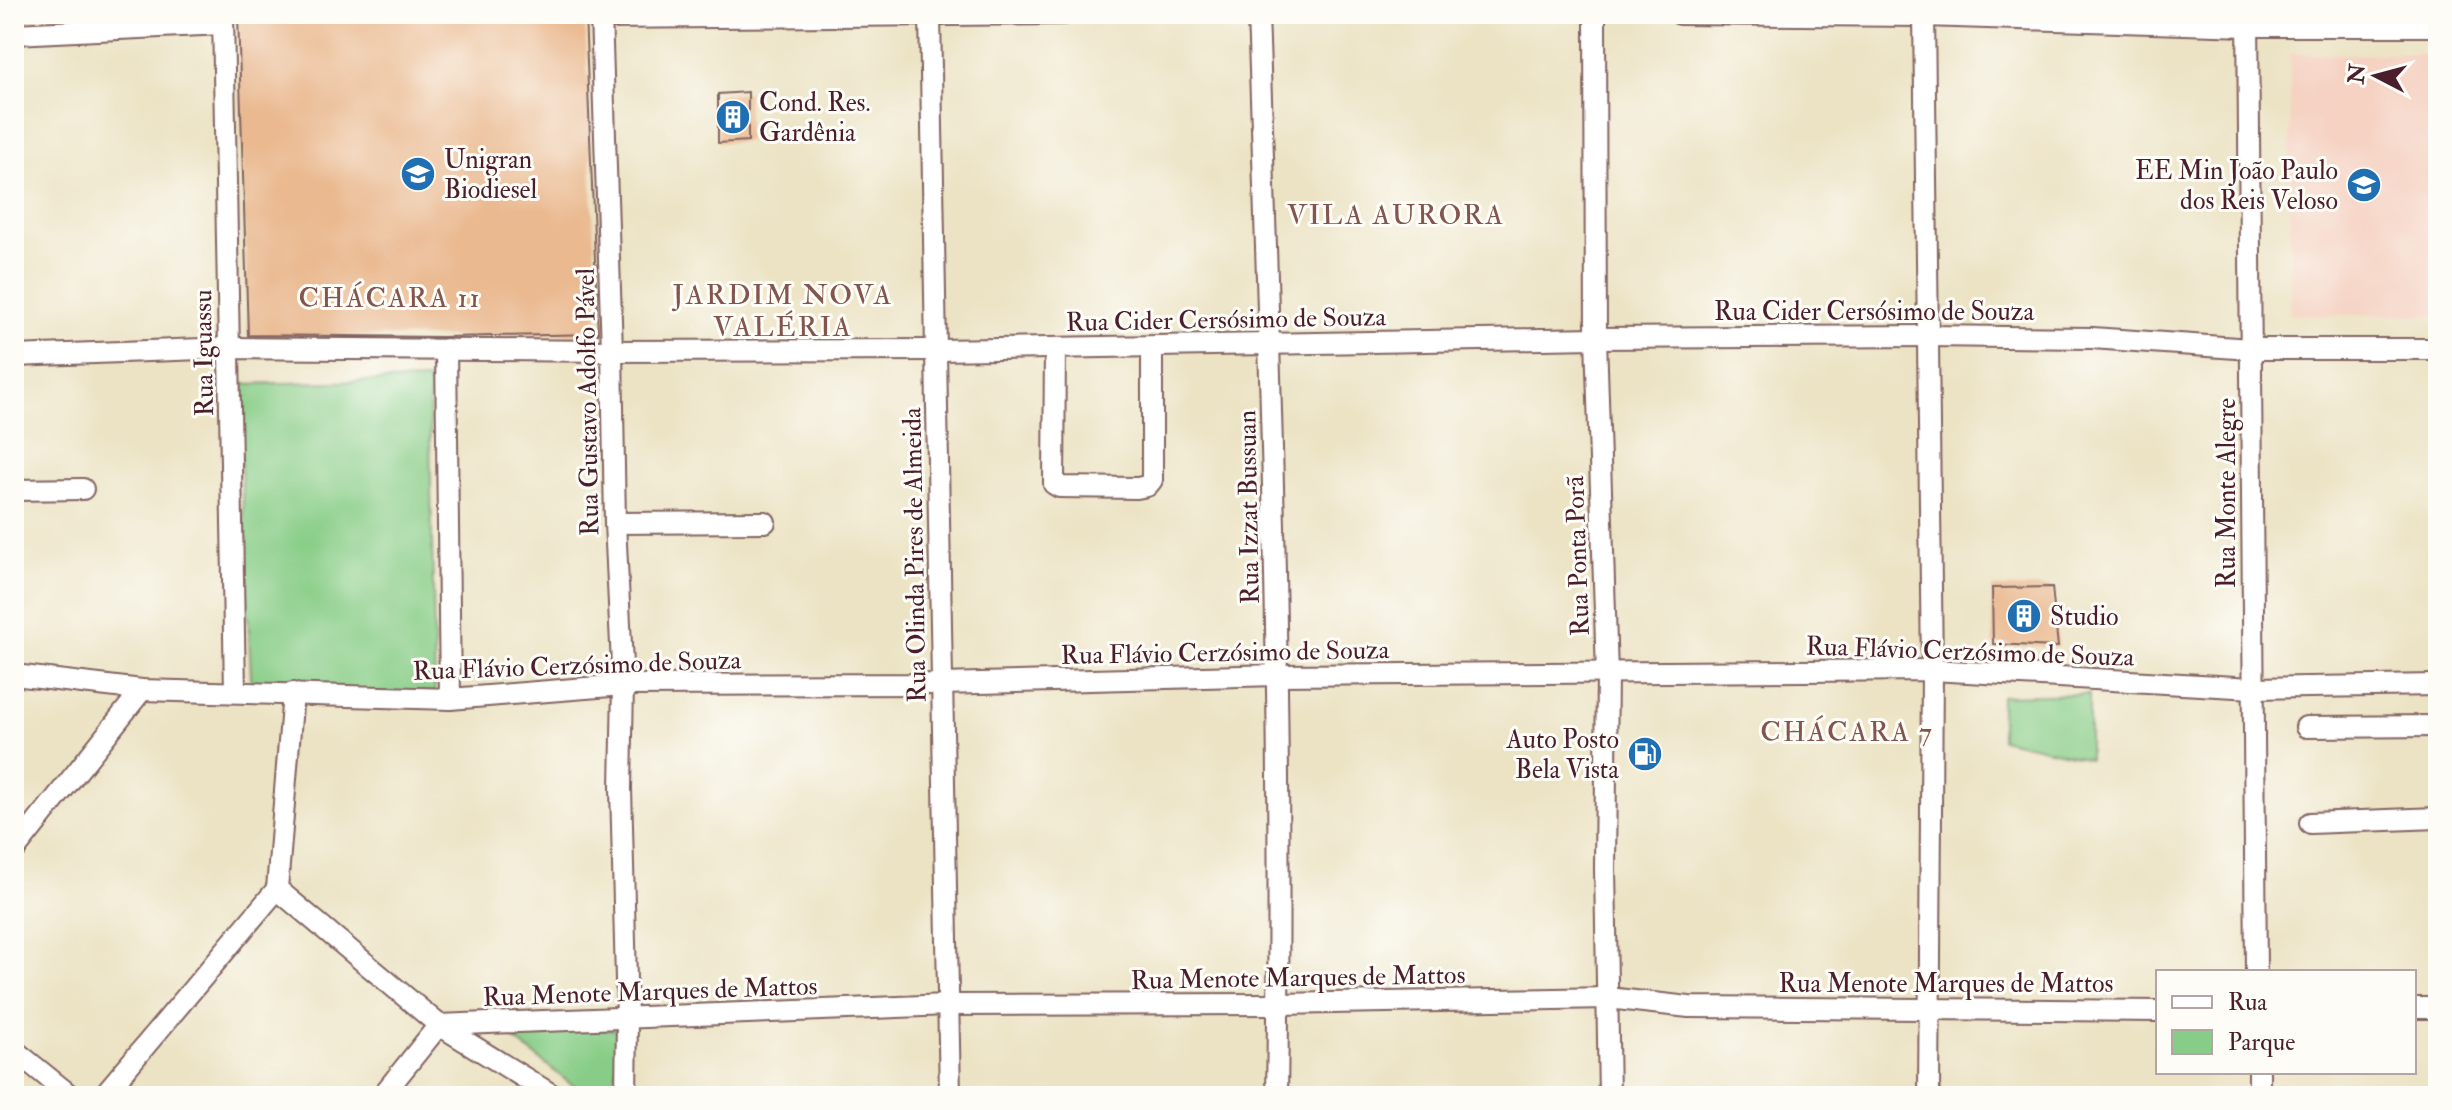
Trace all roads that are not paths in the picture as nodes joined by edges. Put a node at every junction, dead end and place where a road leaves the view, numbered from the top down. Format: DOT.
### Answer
graph roads {
  1 [pos="1064,14"];
  2 [pos="1258,14"];
  3 [pos="1595,14"];
  4 [pos="1680,14"];
  5 [pos="930,15"];
  6 [pos="1924,15"];
  7 [pos="601,16"];
  8 [pos="223,19"];
  9 [pos="2248,20"];
  10 [pos="2438,26"];
  11 [pos="14,34"];
  12 [pos="1929,336"];
  13 [pos="1596,338"];
  14 [pos="1270,344"];
  15 [pos="1152,347"];
  16 [pos="229,348"];
  17 [pos="1055,348"];
  18 [pos="446,349"];
  19 [pos="2251,349"];
  20 [pos="2438,349"];
  21 [pos="938,350"];
  22 [pos="612,351"];
  23 [pos="14,356"];
  24 [pos="83,489"];
  25 [pos="14,490"];
  26 [pos="765,522"];
  27 [pos="615,523"];
  28 [pos="1932,670"];
  29 [pos="1607,674"];
  30 [pos="14,675"];
  31 [pos="1278,675"];
  32 [pos="942,684"];
  33 [pos="623,685"];
  34 [pos="2438,685"];
  35 [pos="2253,688"];
  36 [pos="142,690"];
  37 [pos="235,691"];
  38 [pos="293,693"];
  39 [pos="450,699"];
  40 [pos="2438,726"];
  41 [pos="2306,727"];
  42 [pos="2438,818"];
  43 [pos="2310,823"];
  44 [pos="14,851"];
  45 [pos="277,889"];
  46 [pos="2256,970"];
  47 [pos="1608,998"];
  48 [pos="1278,1004"];
  49 [pos="948,1005"];
  50 [pos="2416,1008"];
  51 [pos="2438,1008"];
  52 [pos="1930,1010"];
  53 [pos="2156,1011"];
  54 [pos="627,1019"];
  55 [pos="439,1025"];
  56 [pos="14,1050"];
  57 [pos="2259,1074"];
  58 [pos="71,1096"];
  59 [pos="103,1096"];
  60 [pos="382,1096"];
  61 [pos="554,1096"];
  62 [pos="626,1096"];
  63 [pos="950,1096"];
  64 [pos="1277,1096"];
  65 [pos="1609,1096"];
  66 [pos="1929,1096"];
  67 [pos="2259,1096"];
  1 -- 5 [label="street"];
  2 -- 14 [label="street, Rua Izzat Bussuan"];
  3 -- 13 [label="street, Rua Ponta Porã"];
  4 -- 6 [label="street"];
  5 -- 7 [label="street"];
  5 -- 21 [label="street, Rua Olinda Pires de Almeida"];
  6 -- 9 [label="street"];
  6 -- 12 [label="street"];
  7 -- 22 [label="street, Rua Gustavo Adolfo Pável"];
  8 -- 11 [label="street"];
  8 -- 16 [label="street, Rua Iguassu"];
  9 -- 10 [label="street"];
  9 -- 19 [label="street, Rua Monte Alegre"];
  12 -- 13 [label="street, Rua Cider Cersósimo de Souza"];
  12 -- 19 [label="street, Rua Cider Cersósimo de Souza"];
  12 -- 28 [label="street"];
  13 -- 14 [label="street, Rua Cider Cersósimo de Souza"];
  13 -- 29 [label="street, Rua Ponta Porã"];
  14 -- 15 [label="street, Rua Cider Cersósimo de Souza"];
  14 -- 31 [label="street, Rua Izzat Bussuan"];
  15 -- 17 [label="street, Rua Cider Cersósimo de Souza"];
  15 -- 17 [label="street"];
  16 -- 18 [label="street, Rua Cider Cersósimo de Souza"];
  16 -- 23 [label="street, Rua Cider Cersósimo de Souza"];
  16 -- 37 [label="street, Rua Iguassu"];
  17 -- 21 [label="street, Rua Cider Cersósimo de Souza"];
  18 -- 22 [label="street, Rua Cider Cersósimo de Souza"];
  18 -- 39 [label="street"];
  19 -- 20 [label="street, Rua Cider Cersósimo de Souza"];
  19 -- 35 [label="street, Rua Monte Alegre"];
  21 -- 22 [label="street, Rua Cider Cersósimo de Souza"];
  21 -- 32 [label="street, Rua Olinda Pires de Almeida"];
  22 -- 27 [label="street, Rua Gustavo Adolfo Pável"];
  24 -- 25 [label="street"];
  26 -- 27 [label="street"];
  27 -- 33 [label="street, Rua Gustavo Adolfo Pável"];
  28 -- 29 [label="street, Rua Flávio Cerzósimo de Souza"];
  28 -- 35 [label="street, Rua Flávio Cerzósimo de Souza"];
  28 -- 52 [label="street"];
  29 -- 31 [label="street, Rua Flávio Cerzósimo de Souza"];
  29 -- 47 [label="street, Rua Ponta Porã"];
  30 -- 36 [label="street, Rua Flávio Cerzósimo de Souza"];
  31 -- 32 [label="street, Rua Flávio Cerzósimo de Souza"];
  31 -- 48 [label="street, Rua Izzat Bussuan"];
  32 -- 33 [label="street, Rua Flávio Cerzósimo de Souza"];
  32 -- 49 [label="street, Rua Olinda Pires de Almeida"];
  33 -- 39 [label="street, Rua Flávio Cerzósimo de Souza"];
  33 -- 54 [label="street, Rua Gustavo Adolfo Pável"];
  34 -- 35 [label="street, Rua Flávio Cerzósimo de Souza"];
  35 -- 46 [label="street, Rua Monte Alegre"];
  36 -- 37 [label="street, Rua Flávio Cerzósimo de Souza"];
  36 -- 44 [label="street"];
  37 -- 38 [label="street, Rua Flávio Cerzósimo de Souza"];
  38 -- 39 [label="street, Rua Flávio Cerzósimo de Souza"];
  38 -- 45 [label="street"];
  40 -- 41 [label="street"];
  42 -- 43 [label="street"];
  45 -- 55 [label="street"];
  45 -- 59 [label="street"];
  47 -- 48 [label="street, Rua Menote Marques de Mattos"];
  47 -- 52 [label="street, Rua Menote Marques de Mattos"];
  47 -- 65 [label="street, Rua Ponta Porã"];
  48 -- 49 [label="street, Rua Menote Marques de Mattos"];
  48 -- 64 [label="street, Rua Izzat Bussuan"];
  49 -- 54 [label="street, Rua Menote Marques de Mattos"];
  49 -- 63 [label="street, Rua Olinda Pires de Almeida"];
  50 -- 51 [label="street"];
  52 -- 53 [label="street, Rua Menote Marques de Mattos"];
  52 -- 66 [label="street"];
  54 -- 55 [label="street, Rua Menote Marques de Mattos"];
  54 -- 62 [label="street, Rua Gustavo Adolfo Pável"];
  55 -- 60 [label="street"];
  55 -- 61 [label="street"];
  56 -- 58 [label="street"];
  57 -- 67 [label="street"];
}
